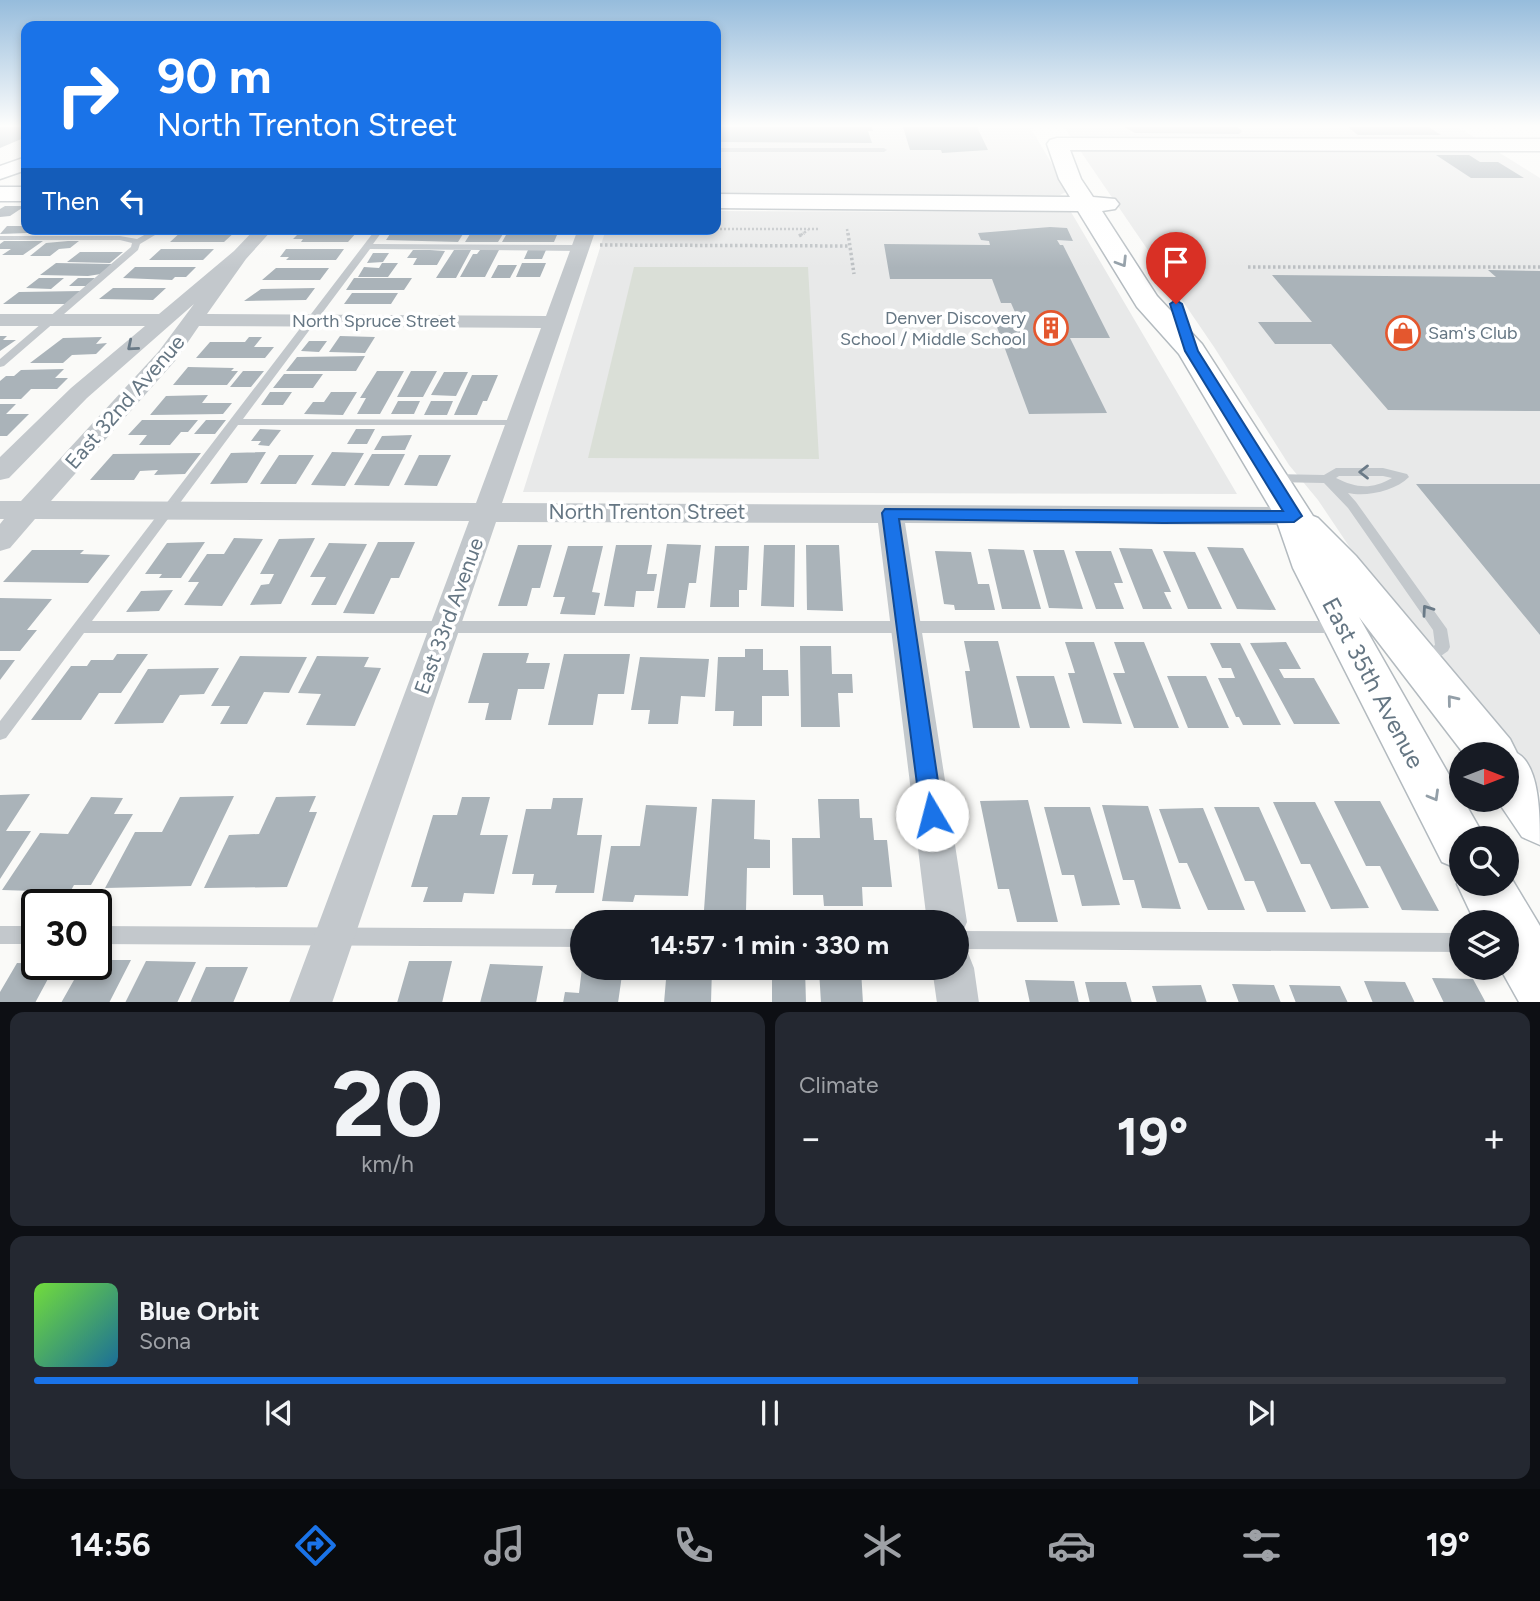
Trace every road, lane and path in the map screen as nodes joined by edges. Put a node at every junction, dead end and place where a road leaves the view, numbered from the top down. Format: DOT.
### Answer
graph roads {
  1 [pos="1072,174"];
  2 [pos="0,194"];
  3 [pos="21,194"];
  4 [pos="1095,200"];
  5 [pos="721,201"];
  6 [pos="721,229"];
  7 [pos="809,229"];
  8 [pos="820,229"];
  9 [pos="847,229"];
  10 [pos="150,235"];
  11 [pos="259,235"];
  12 [pos="375,235"];
  13 [pos="799,236"];
  14 [pos="0,238"];
  15 [pos="583,241"];
  16 [pos="136,243"];
  17 [pos="367,246"];
  18 [pos="850,246"];
  19 [pos="240,255"];
  20 [pos="1248,267"];
  21 [pos="1540,267"];
  22 [pos="854,274"];
  23 [pos="0,320"];
  24 [pos="51,320"];
  25 [pos="163,320"];
  26 [pos="195,320"];
  27 [pos="311,321"];
  28 [pos="554,322"];
  29 [pos="0,364"];
  30 [pos="234,422"];
  31 [pos="518,423"];
  32 [pos="0,472"];
  33 [pos="1271,478"];
  34 [pos="1327,479"];
  35 [pos="0,510"];
  36 [pos="28,510"];
  37 [pos="167,511"];
  38 [pos="486,512"];
  39 [pos="890,513"];
  40 [pos="1294,516"];
  41 [pos="0,541"];
  42 [pos="80,627"];
  43 [pos="445,627"];
  44 [pos="906,627"];
  45 [pos="1343,627"];
  46 [pos="1420,663"];
  47 [pos="0,733"];
  48 [pos="1483,742"];
  49 [pos="1519,789"];
  50 [pos="1540,820"];
  51 [pos="1451,826"];
  52 [pos="945,910"];
  53 [pos="0,935"];
  54 [pos="21,935"];
  55 [pos="112,935"];
  56 [pos="334,937"];
  57 [pos="570,938"];
  58 [pos="969,940"];
  59 [pos="1449,943"];
  60 [pos="955,980"];
  61 [pos="310,1002"];
  62 [pos="958,1002"];
  1 -- 4 [label="street, East 35th Avenue"];
  2 -- 3 [label="street"];
  4 -- 5 [label="street"];
  4 -- 33 [label="street, East 35th Avenue"];
  6 -- 7 [label="path"];
  7 -- 8 [label="path"];
  7 -- 13 [label="path"];
  9 -- 18 [label="path"];
  10 -- 16 [label="lane"];
  11 -- 19 [label="street, East 32nd Avenue"];
  12 -- 17 [label="lane"];
  14 -- 16 [label="lane"];
  15 -- 17 [label="lane"];
  15 -- 18 [label="path"];
  15 -- 28 [label="street, East 33rd Avenue"];
  16 -- 24 [label="lane"];
  17 -- 27 [label="lane"];
  18 -- 22 [label="path"];
  19 -- 25 [label="street, East 32nd Avenue"];
  19 -- 26 [label="street, East 32nd Avenue"];
  20 -- 21 [label="path"];
  23 -- 24 [label="street"];
  24 -- 25 [label="street"];
  24 -- 29 [label="lane"];
  25 -- 32 [label="street, East 32nd Avenue, one-way"];
  26 -- 27 [label="street, North Spruce Street"];
  26 -- 36 [label="street, East 32nd Avenue"];
  27 -- 28 [label="street, North Spruce Street"];
  27 -- 30 [label="lane"];
  28 -- 31 [label="street, East 33rd Avenue"];
  30 -- 31 [label="lane"];
  30 -- 37 [label="lane"];
  31 -- 38 [label="street, East 33rd Avenue"];
  33 -- 34 [label="lane"];
  33 -- 40 [label="street, East 35th Avenue"];
  34 -- 34 [label="lane, one-way"];
  46 -- 34 [label="lane, one-way"];
  35 -- 36 [label="street, North Trenton Street"];
  36 -- 37 [label="street, North Trenton Street"];
  36 -- 41 [label="street, East 32nd Avenue"];
  37 -- 38 [label="street, North Trenton Street"];
  37 -- 42 [label="lane"];
  38 -- 39 [label="street, North Trenton Street"];
  38 -- 43 [label="street, East 33rd Avenue"];
  39 -- 40 [label="street, North Trenton Street"];
  39 -- 44 [label="street"];
  40 -- 45 [label="street, East 35th Avenue"];
  40 -- 46 [label="street, East 35th Avenue"];
  42 -- 43 [label="lane"];
  42 -- 47 [label="lane"];
  43 -- 44 [label="lane"];
  43 -- 56 [label="street, East 33rd Avenue"];
  44 -- 45 [label="lane"];
  44 -- 52 [label="street"];
  45 -- 51 [label="street, East 35th Avenue, one-way"];
  48 -- 46 [label="street, East 35th Avenue, one-way"];
  49 -- 50 [label="street"];
  53 -- 54 [label="lane"];
  55 -- 56 [label="lane"];
  56 -- 57 [label="lane"];
  56 -- 61 [label="street, East 33rd Avenue"];
  58 -- 59 [label="lane"];
  60 -- 62 [label="street"];
}
